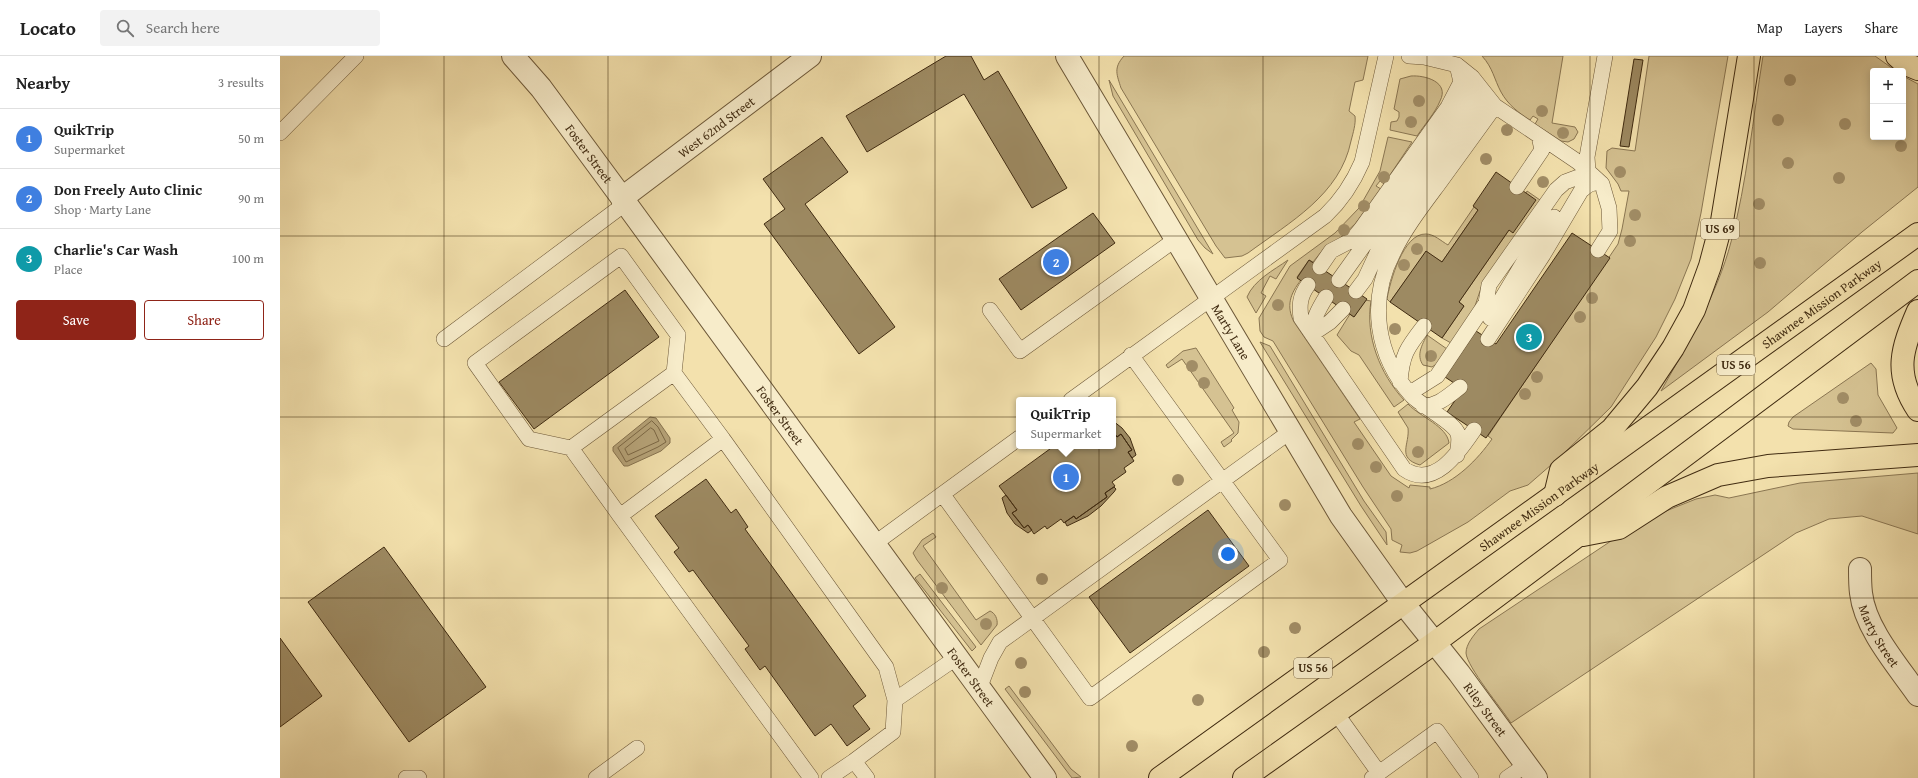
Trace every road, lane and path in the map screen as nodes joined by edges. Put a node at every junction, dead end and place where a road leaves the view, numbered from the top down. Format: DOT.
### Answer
graph roads {
  1 [pos="356,56"];
  2 [pos="513,56"];
  3 [pos="810,56"];
  4 [pos="1386,56"];
  5 [pos="1409,56"];
  6 [pos="1604,56"];
  7 [pos="1749,56"];
  8 [pos="1897,56"];
  9 [pos="1073,58"];
  10 [pos="1449,61"];
  11 [pos="1918,69"];
  12 [pos="1472,77"];
  13 [pos="1481,90"];
  14 [pos="1495,106"];
  15 [pos="280,133"];
  16 [pos="1539,136"];
  17 [pos="1594,177"];
  18 [pos="1517,187"];
  19 [pos="622,198"];
  20 [pos="1918,234"];
  21 [pos="1176,239"];
  22 [pos="1598,250"];
  23 [pos="1320,267"];
  24 [pos="1339,280"];
  25 [pos="1918,281"];
  26 [pos="1308,285"];
  27 [pos="1356,291"];
  28 [pos="1210,297"];
  29 [pos="1326,297"];
  30 [pos="1343,309"];
  31 [pos="990,310"];
  32 [pos="1918,311"];
  33 [pos="1424,326"];
  34 [pos="1312,334"];
  35 [pos="1484,336"];
  36 [pos="444,339"];
  37 [pos="1131,356"];
  38 [pos="674,373"];
  39 [pos="1456,385"];
  40 [pos="1413,396"];
  41 [pos="1075,397"];
  42 [pos="1918,410"];
  43 [pos="1474,430"];
  44 [pos="1291,431"];
  45 [pos="723,439"];
  46 [pos="1016,440"];
  47 [pos="571,448"];
  48 [pos="1457,455"];
  49 [pos="1918,455"];
  50 [pos="1222,481"];
  51 [pos="942,495"];
  52 [pos="1555,495"];
  53 [pos="620,516"];
  54 [pos="1576,537"];
  55 [pos="874,544"];
  56 [pos="1860,569"];
  57 [pos="1403,603"];
  58 [pos="1033,618"];
  59 [pos="1434,643"];
  60 [pos="956,658"];
  61 [pos="980,689"];
  62 [pos="1918,695"];
  63 [pos="895,700"];
  64 [pos="1336,713"];
  65 [pos="637,748"];
  66 [pos="854,761"];
  67 [pos="1531,771"];
  68 [pos="1376,775"];
  69 [pos="406,778"];
  70 [pos="419,778"];
  71 [pos="596,778"];
  72 [pos="811,778"];
  73 [pos="829,778"];
  74 [pos="867,778"];
  75 [pos="1045,778"];
  76 [pos="1160,778"];
  77 [pos="1244,778"];
  78 [pos="1471,778"];
  79 [pos="1507,778"];
  1 -- 15 [label="lane"];
  2 -- 19 [label="street, Foster Street"];
  3 -- 19 [label="street, West 62nd Street"];
  4 -- 28 [label="lane"];
  5 -- 10 [label="lane"];
  6 -- 17 [label="lane"];
  7 -- 52 [label="highway, US 69"];
  8 -- 11 [label="highway"];
  9 -- 21 [label="street, Marty Lane"];
  10 -- 12 [label="lane"];
  10 -- 23 [label="lane"];
  12 -- 13 [label="lane"];
  12 -- 24 [label="lane"];
  13 -- 14 [label="lane"];
  13 -- 27 [label="lane"];
  14 -- 16 [label="lane"];
  14 -- 40 [label="lane"];
  16 -- 17 [label="lane"];
  16 -- 18 [label="lane"];
  17 -- 22 [label="lane"];
  17 -- 35 [label="lane"];
  17 -- 40 [label="lane"];
  19 -- 36 [label="lane"];
  19 -- 55 [label="street, Foster Street"];
  20 -- 52 [label="highway, Shawnee Mission Parkway / US 56"];
  21 -- 28 [label="street, Marty Lane"];
  21 -- 31 [label="lane"];
  25 -- 54 [label="highway"];
  26 -- 34 [label="lane"];
  28 -- 37 [label="lane"];
  28 -- 44 [label="street, Marty Lane"];
  29 -- 34 [label="lane"];
  30 -- 34 [label="lane"];
  32 -- 42 [label="highway"];
  33 -- 40 [label="lane"];
  34 -- 48 [label="lane"];
  37 -- 41 [label="lane"];
  37 -- 50 [label="lane"];
  38 -- 45 [label="lane"];
  38 -- 47 [label="lane"];
  38 -- 47 [label="lane"];
  39 -- 40 [label="lane"];
  40 -- 48 [label="lane"];
  43 -- 48 [label="lane"];
  44 -- 50 [label="lane"];
  44 -- 57 [label="street, Marty Lane"];
  45 -- 53 [label="lane"];
  45 -- 63 [label="lane"];
  46 -- 51 [label="lane"];
  47 -- 53 [label="lane"];
  49 -- 54 [label="highway"];
  50 -- 58 [label="lane"];
  50 -- 58 [label="lane"];
  51 -- 55 [label="lane"];
  51 -- 58 [label="lane"];
  52 -- 57 [label="highway, Shawnee Mission Parkway / US 56"];
  53 -- 72 [label="lane"];
  54 -- 59 [label="highway"];
  55 -- 60 [label="street, Foster Street"];
  56 -- 62 [label="street, Marty Street"];
  57 -- 59 [label="street, Riley Street"];
  57 -- 76 [label="highway, Shawnee Mission Parkway / US 56"];
  58 -- 61 [label="lane"];
  59 -- 64 [label="highway"];
  59 -- 67 [label="street, Riley Street"];
  60 -- 61 [label="street, Foster Street"];
  60 -- 63 [label="lane"];
  61 -- 75 [label="street, Foster Street"];
  63 -- 66 [label="lane"];
  64 -- 68 [label="lane"];
  64 -- 77 [label="highway"];
  65 -- 71 [label="lane"];
  66 -- 73 [label="lane"];
  66 -- 74 [label="lane"];
  67 -- 79 [label="lane"];
  68 -- 78 [label="lane"];
  69 -- 70 [label="lane"];
}
